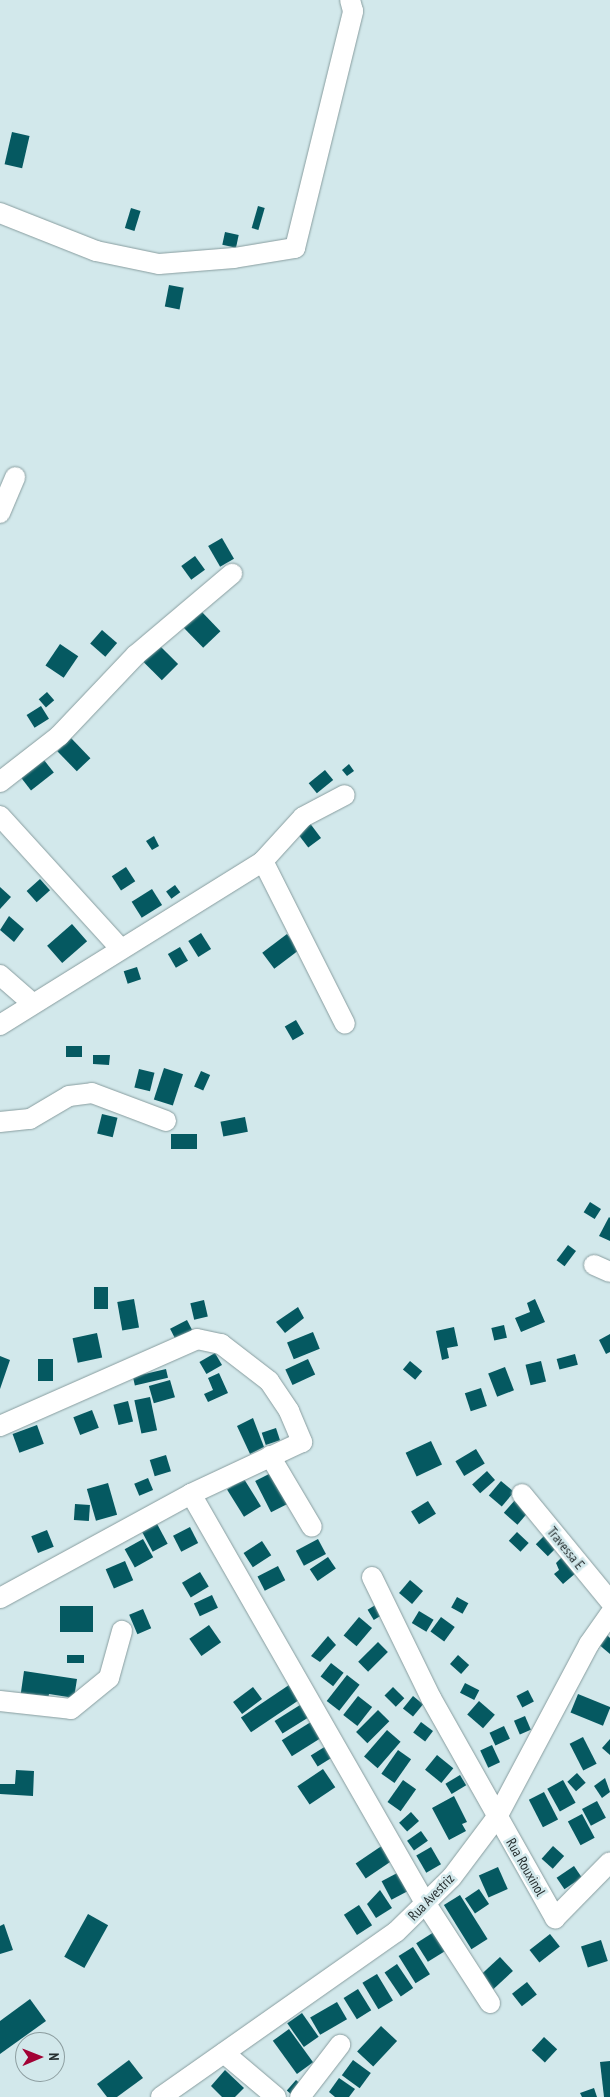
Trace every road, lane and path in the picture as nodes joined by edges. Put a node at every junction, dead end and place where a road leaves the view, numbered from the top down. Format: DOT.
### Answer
graph roads {
  1 [pos="350,0"];
  2 [pos="0,213"];
  3 [pos="15,477"];
  4 [pos="0,513"];
  5 [pos="232,574"];
  6 [pos="0,782"];
  7 [pos="345,795"];
  8 [pos="0,816"];
  9 [pos="263,861"];
  10 [pos="120,948"];
  11 [pos="0,975"];
  12 [pos="32,1003"];
  13 [pos="0,1024"];
  14 [pos="344,1024"];
  15 [pos="166,1121"];
  16 [pos="0,1122"];
  17 [pos="0,1426"];
  18 [pos="270,1456"];
  19 [pos="190,1494"];
  20 [pos="522,1494"];
  21 [pos="312,1527"];
  22 [pos="372,1576"];
  23 [pos="0,1598"];
  24 [pos="610,1601"];
  25 [pos="610,1614"];
  26 [pos="122,1631"];
  27 [pos="0,1701"];
  28 [pos="497,1817"];
  29 [pos="610,1862"];
  30 [pos="426,1904"];
  31 [pos="490,2003"];
  32 [pos="340,2045"];
  33 [pos="224,2053"];
  34 [pos="166,2096"];
  35 [pos="276,2097"];
  36 [pos="300,2097"];
  1 -- 2 [label="street"];
  3 -- 4 [label="street"];
  5 -- 6 [label="street"];
  7 -- 9 [label="street"];
  8 -- 10 [label="street"];
  9 -- 10 [label="street"];
  9 -- 14 [label="street"];
  10 -- 12 [label="street"];
  11 -- 12 [label="street"];
  12 -- 13 [label="street"];
  15 -- 16 [label="street"];
  17 -- 18 [label="street"];
  18 -- 19 [label="street"];
  18 -- 21 [label="street"];
  19 -- 23 [label="street"];
  19 -- 30 [label="street"];
  20 -- 24 [label="street, Travessa E"];
  22 -- 28 [label="street, Rua Rouxinol"];
  25 -- 28 [label="street, Rua Avestriz"];
  26 -- 27 [label="street"];
  28 -- 29 [label="street, Rua Rouxinol"];
  28 -- 30 [label="street, Rua Avestriz"];
  30 -- 31 [label="street"];
  30 -- 33 [label="street, Rua Avestriz"];
  32 -- 36 [label="street"];
  33 -- 34 [label="street, Rua Avestriz"];
  33 -- 35 [label="street"];
}
